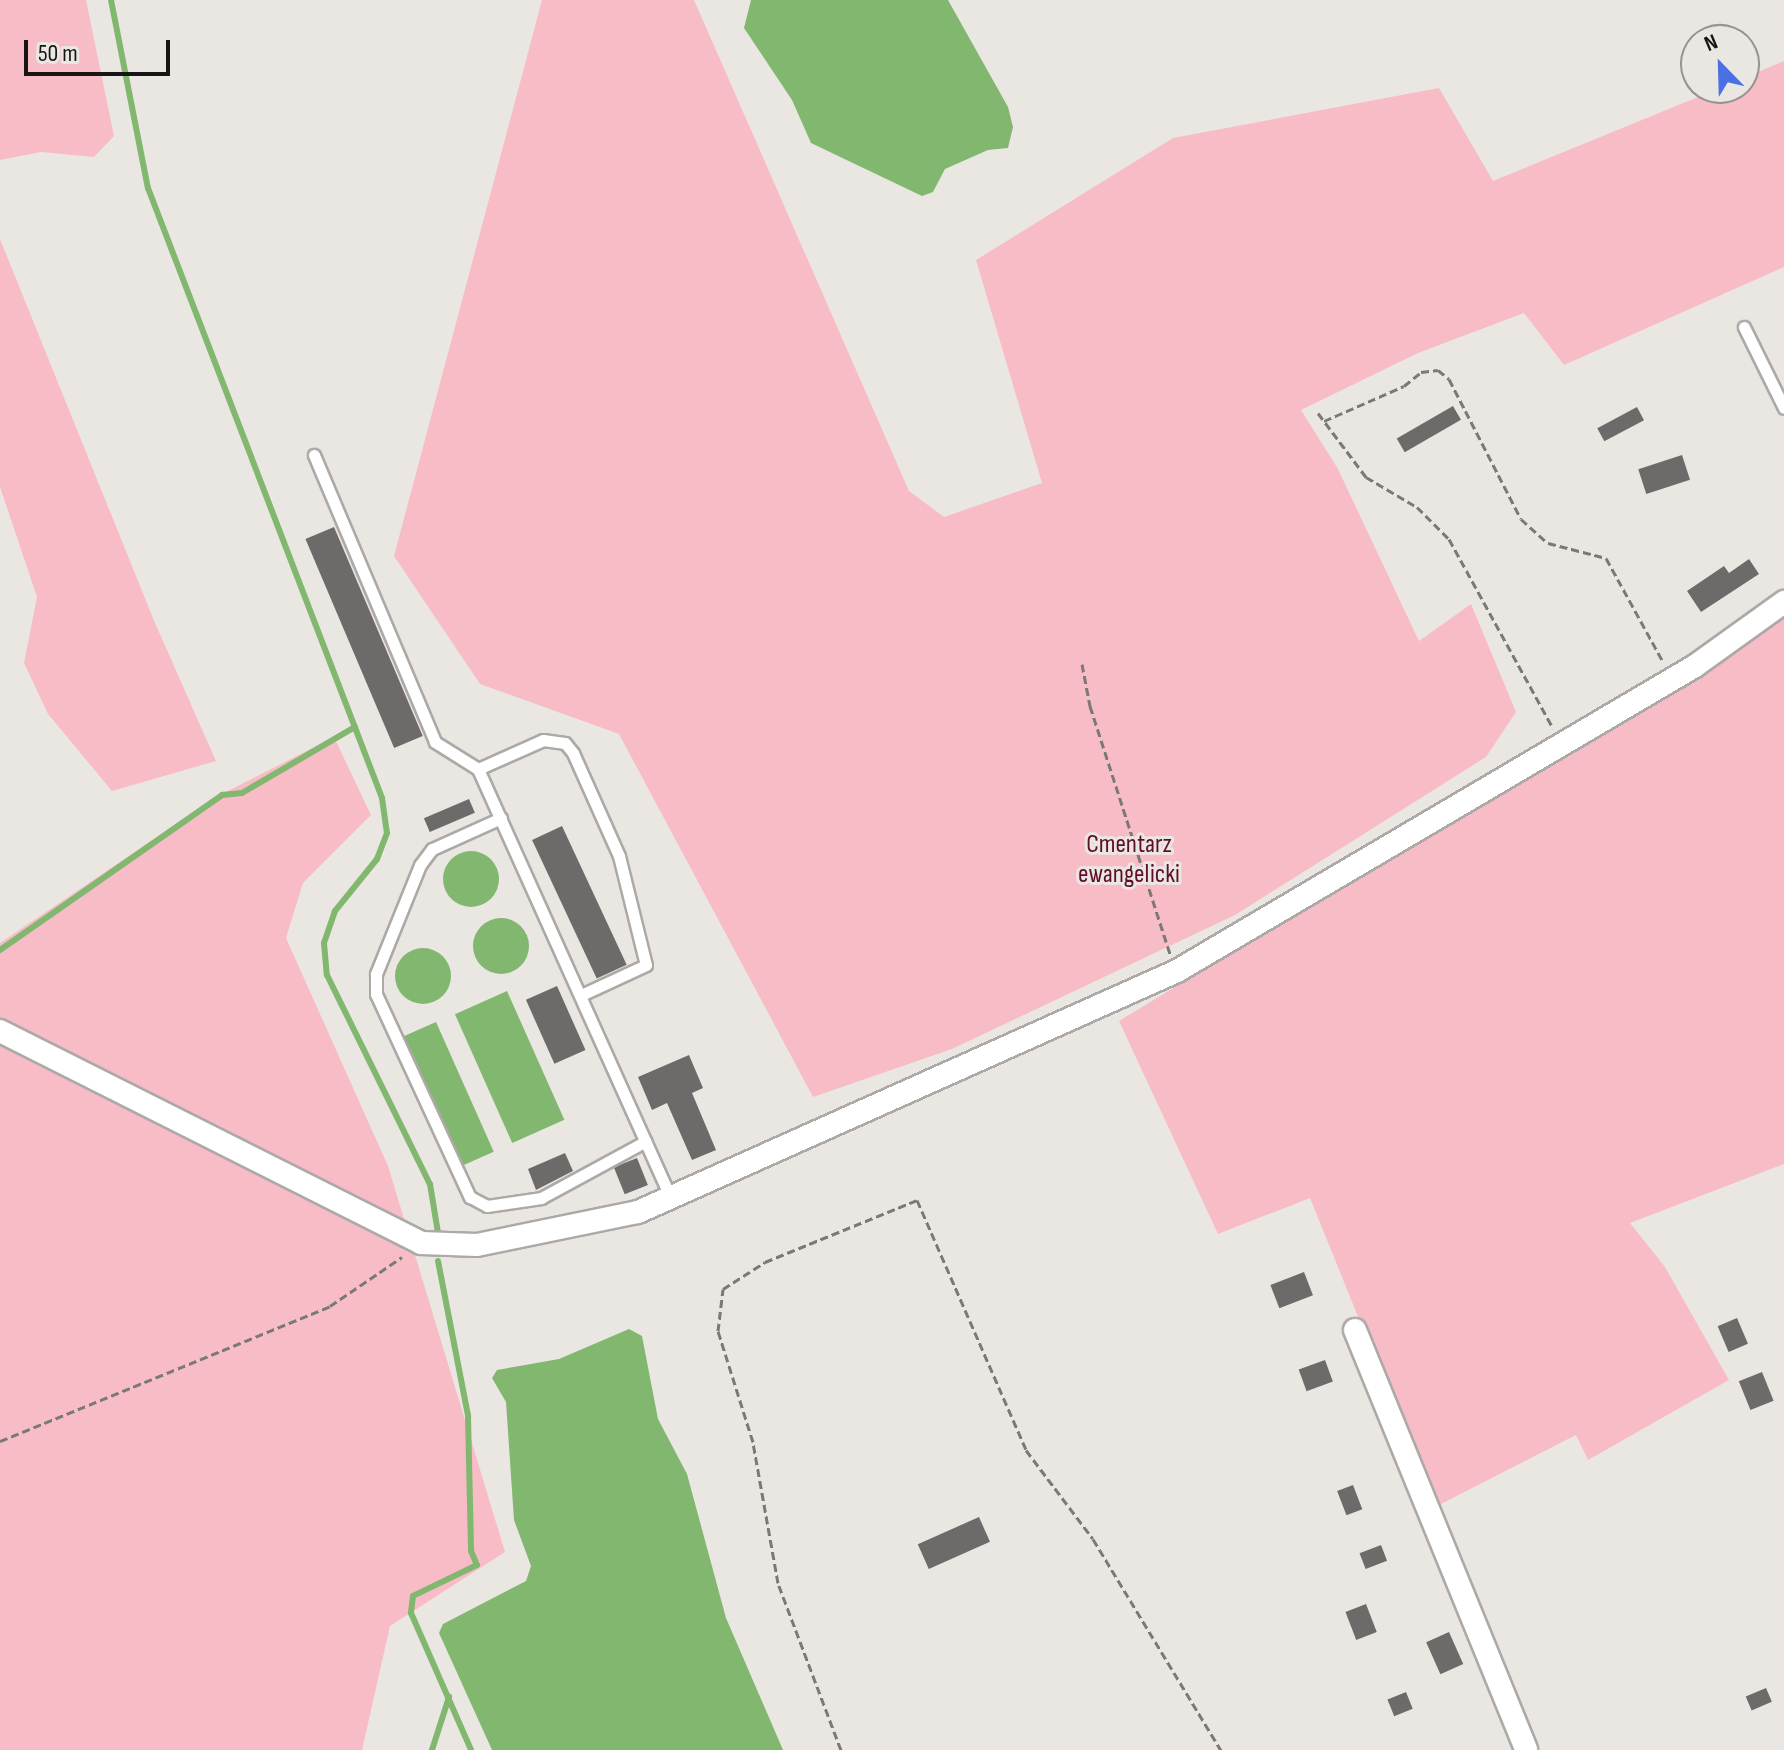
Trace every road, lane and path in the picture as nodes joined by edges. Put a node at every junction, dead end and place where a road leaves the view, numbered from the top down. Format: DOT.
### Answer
graph roads {
  1 [pos="1744,327"];
  2 [pos="1784,408"];
  3 [pos="1318,413"];
  4 [pos="1324,421"];
  5 [pos="314,455"];
  6 [pos="1784,602"];
  7 [pos="1082,664"];
  8 [pos="1672,680"];
  9 [pos="1562,745"];
  10 [pos="478,769"];
  11 [pos="501,818"];
  12 [pos="1177,971"];
  13 [pos="581,995"];
  14 [pos="0,1031"];
  15 [pos="646,1141"];
  16 [pos="672,1200"];
  17 [pos="421,1243"];
  18 [pos="1355,1330"];
  19 [pos="0,1441"];
  20 [pos="841,1750"];
  21 [pos="1221,1750"];
  22 [pos="1526,1750"];
  1 -- 2 [label="lane"];
  3 -- 4 [label="path"];
  4 -- 8 [label="path"];
  4 -- 9 [label="path"];
  5 -- 10 [label="lane"];
  6 -- 8 [label="street"];
  7 -- 12 [label="path"];
  8 -- 9 [label="street"];
  9 -- 12 [label="street"];
  10 -- 11 [label="lane"];
  10 -- 13 [label="lane"];
  11 -- 13 [label="lane"];
  11 -- 15 [label="lane"];
  12 -- 16 [label="street"];
  13 -- 15 [label="lane"];
  14 -- 17 [label="street"];
  15 -- 16 [label="lane"];
  16 -- 17 [label="street"];
  17 -- 19 [label="path"];
  18 -- 22 [label="street"];
  20 -- 21 [label="path"];
}
